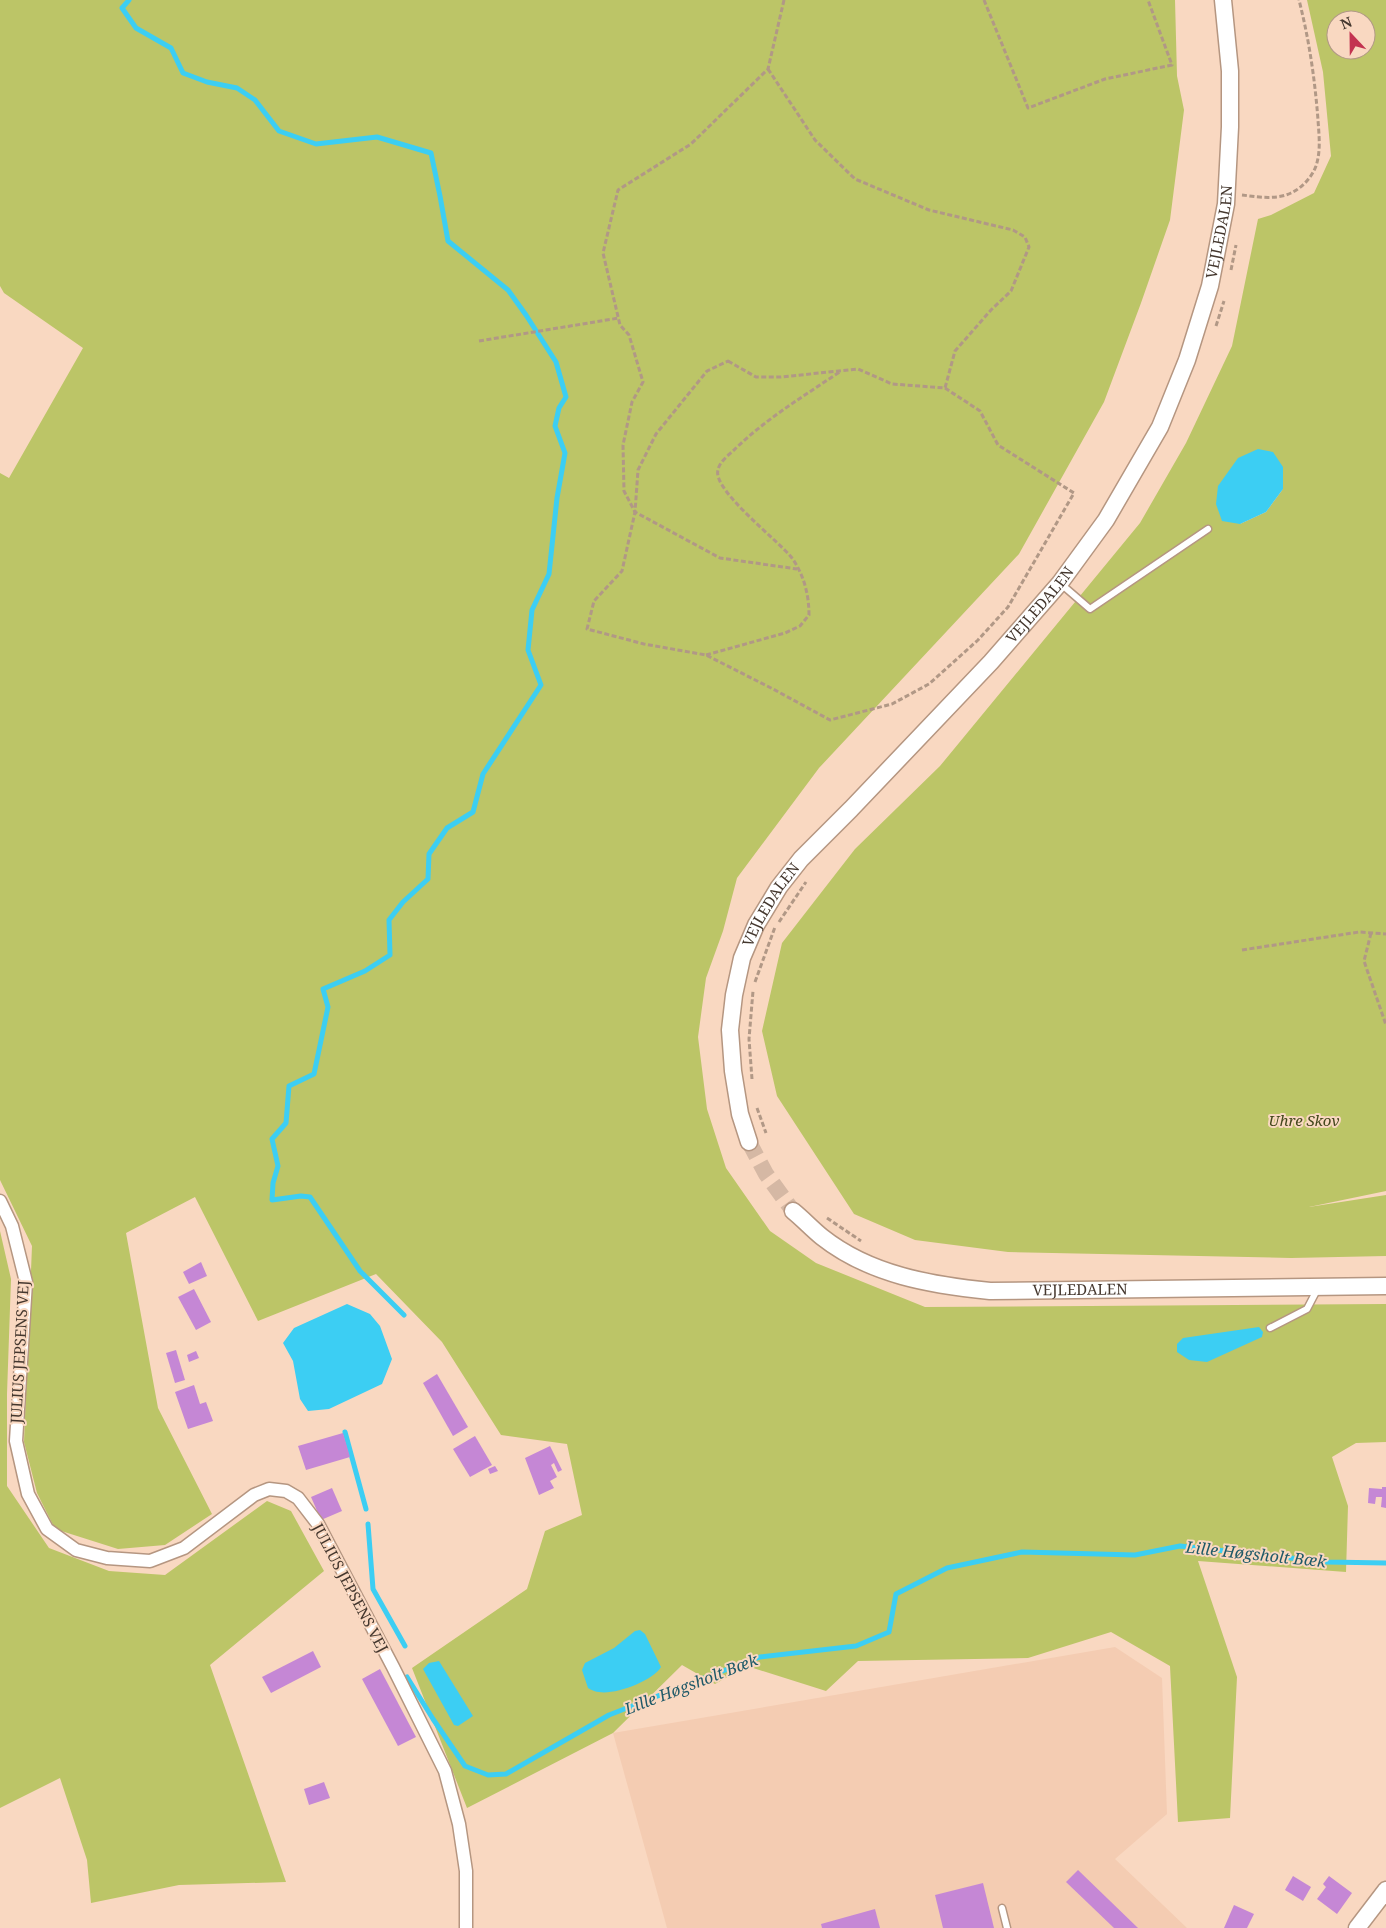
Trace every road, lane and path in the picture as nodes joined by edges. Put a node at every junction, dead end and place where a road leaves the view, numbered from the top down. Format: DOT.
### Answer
graph roads {
  1 [pos="784,0"];
  2 [pos="984,0"];
  3 [pos="1148,0"];
  4 [pos="1224,0"];
  5 [pos="1299,0"];
  6 [pos="768,69"];
  7 [pos="1243,186"];
  8 [pos="1242,195"];
  9 [pos="1241,204"];
  10 [pos="1237,238"];
  11 [pos="1231,273"];
  12 [pos="1224,300"];
  13 [pos="619,318"];
  14 [pos="1216,327"];
  15 [pos="479,341"];
  16 [pos="842,370"];
  17 [pos="945,388"];
  18 [pos="634,512"];
  19 [pos="1208,529"];
  20 [pos="797,569"];
  21 [pos="1060,583"];
  22 [pos="706,656"];
  23 [pos="808,878"];
  24 [pos="1371,933"];
  25 [pos="1386,934"];
  26 [pos="1242,950"];
  27 [pos="1386,1024"];
  28 [pos="753,1086"];
  29 [pos="756,1102"];
  30 [pos="766,1133"];
  31 [pos="749,1142"];
  32 [pos="0,1200"];
  33 [pos="793,1211"];
  34 [pos="826,1217"];
  35 [pos="865,1243"];
  36 [pos="1386,1286"];
  37 [pos="1318,1287"];
  38 [pos="1270,1328"];
  39 [pos="1386,1890"];
  40 [pos="1002,1908"];
  41 [pos="466,1928"];
  42 [pos="1007,1928"];
  43 [pos="1357,1928"];
  1 -- 6 [label="path"];
  2 -- 3 [label="path"];
  4 -- 21 [label="street, VEJLEDALEN"];
  5 -- 8 [label="path"];
  6 -- 13 [label="path"];
  6 -- 17 [label="path"];
  7 -- 8 [label="path"];
  8 -- 9 [label="path"];
  10 -- 11 [label="path"];
  12 -- 14 [label="path"];
  13 -- 15 [label="path"];
  13 -- 18 [label="path"];
  16 -- 17 [label="path"];
  16 -- 18 [label="path"];
  16 -- 20 [label="path"];
  17 -- 22 [label="path"];
  18 -- 20 [label="path"];
  18 -- 22 [label="path"];
  19 -- 21 [label="lane"];
  20 -- 22 [label="path"];
  21 -- 31 [label="street, VEJLEDALEN"];
  23 -- 28 [label="path"];
  24 -- 25 [label="path"];
  24 -- 26 [label="path"];
  24 -- 27 [label="path"];
  29 -- 30 [label="path"];
  32 -- 41 [label="street, JULIUS JEPSENS VEJ"];
  33 -- 37 [label="street, VEJLEDALEN"];
  34 -- 35 [label="path"];
  36 -- 37 [label="street, VEJLEDALEN"];
  37 -- 38 [label="lane"];
  39 -- 43 [label="street"];
  40 -- 42 [label="lane"];
}
